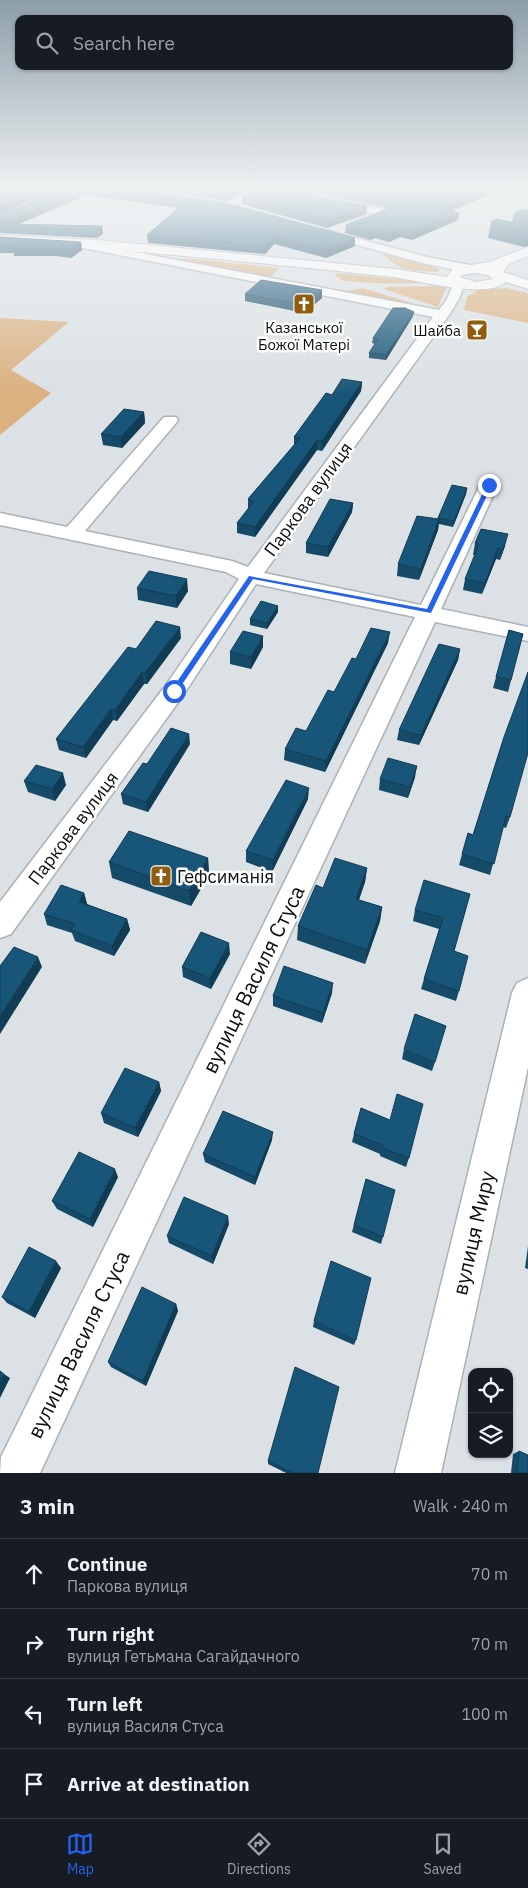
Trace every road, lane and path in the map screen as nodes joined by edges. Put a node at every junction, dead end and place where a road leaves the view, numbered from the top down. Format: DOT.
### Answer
graph roads {
  1 [pos="148,256"];
  2 [pos="206,256"];
  3 [pos="410,256"];
  4 [pos="517,256"];
  5 [pos="381,257"];
  6 [pos="510,259"];
  7 [pos="426,260"];
  8 [pos="471,269"];
  9 [pos="351,270"];
  10 [pos="397,274"];
  11 [pos="456,278"];
  12 [pos="491,282"];
  13 [pos="528,286"];
  14 [pos="448,307"];
  15 [pos="170,420"];
  16 [pos="489,485"];
  17 [pos="0,519"];
  18 [pos="71,535"];
  19 [pos="251,577"];
  20 [pos="429,612"];
  21 [pos="528,634"];
  22 [pos="0,925"];
  23 [pos="528,993"];
  24 [pos="518,1078"];
  25 [pos="17,1473"];
  26 [pos="418,1473"];
  1 -- 14 [label="street"];
  2 -- 9 [label="main road"];
  3 -- 7 [label="street"];
  4 -- 6 [label="main road"];
  5 -- 9 [label="street"];
  5 -- 10 [label="street"];
  6 -- 8 [label="main road"];
  6 -- 12 [label="main road"];
  7 -- 8 [label="street"];
  7 -- 11 [label="street"];
  8 -- 11 [label="main road"];
  8 -- 12 [label="main road"];
  9 -- 10 [label="main road"];
  10 -- 11 [label="main road"];
  11 -- 12 [label="main road"];
  11 -- 14 [label="street, Паркова вулиця"];
  12 -- 13 [label="main road"];
  12 -- 14 [label="street"];
  14 -- 19 [label="street, Паркова вулиця"];
  15 -- 18 [label="street"];
  16 -- 20 [label="street, вулиця Василя Стуса"];
  17 -- 18 [label="street"];
  18 -- 19 [label="street"];
  19 -- 20 [label="street"];
  19 -- 22 [label="street, Паркова вулиця"];
  20 -- 21 [label="street"];
  20 -- 25 [label="street, вулиця Василя Стуса"];
  23 -- 24 [label="street, вулиця Миру"];
  24 -- 26 [label="street, вулиця Миру"];
}
